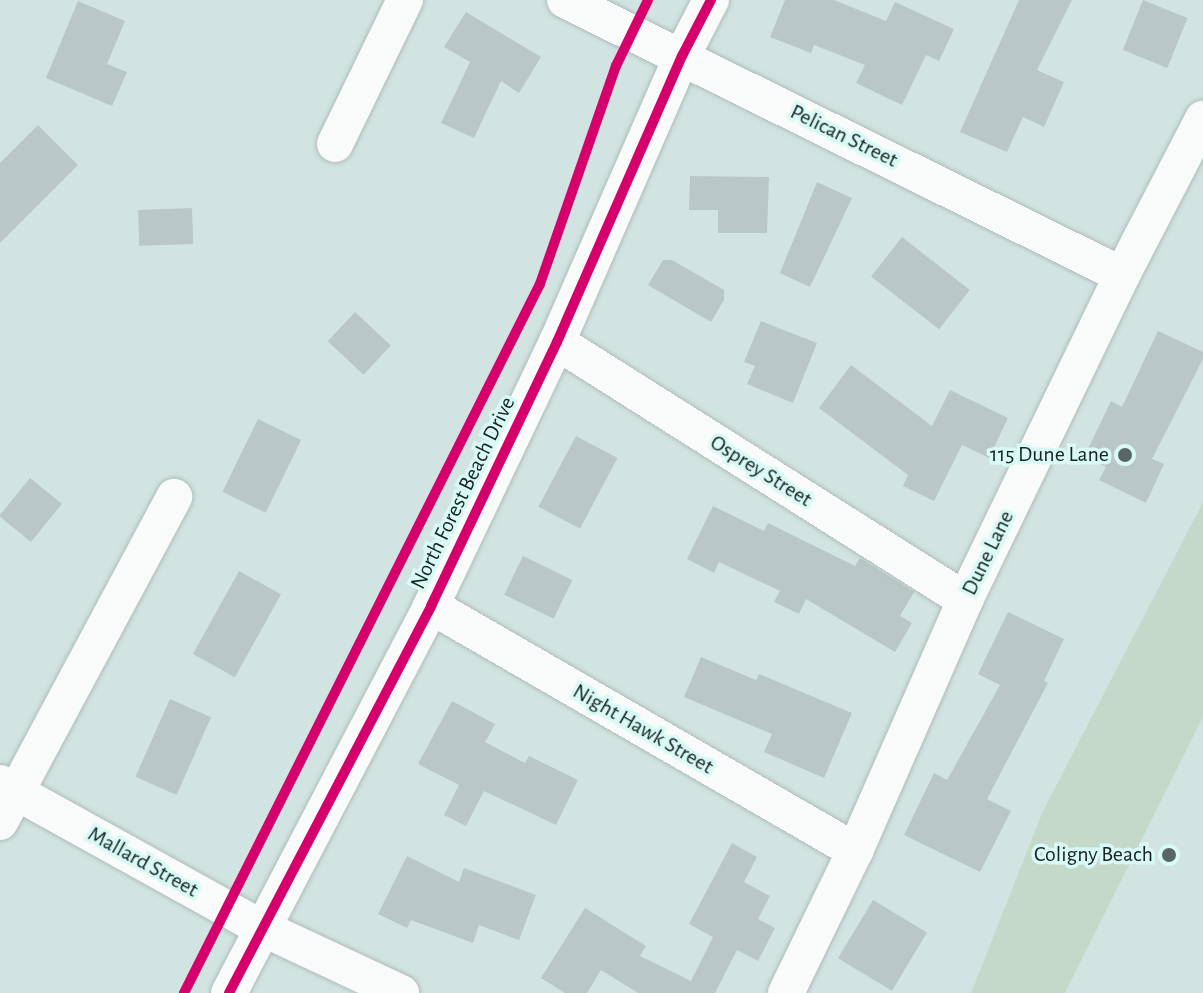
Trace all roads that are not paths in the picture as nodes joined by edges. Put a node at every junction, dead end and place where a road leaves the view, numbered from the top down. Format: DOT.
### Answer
graph roads {
  1 [pos="405,0"];
  2 [pos="565,0"];
  3 [pos="711,0"];
  4 [pos="682,56"];
  5 [pos="1203,119"];
  6 [pos="335,144"];
  7 [pos="1122,275"];
  8 [pos="557,342"];
  9 [pos="174,497"];
  10 [pos="965,600"];
  11 [pos="431,606"];
  12 [pos="5,798"];
  13 [pos="855,851"];
  14 [pos="260,927"];
  15 [pos="229,993"];
  16 [pos="401,993"];
  17 [pos="786,993"];
  1 -- 6 [label="street"];
  2 -- 4 [label="street, Pelican Street"];
  3 -- 4 [label="street, North Forest Beach Drive"];
  4 -- 7 [label="street, Pelican Street"];
  4 -- 8 [label="street, North Forest Beach Drive"];
  5 -- 7 [label="street, Dune Lane"];
  7 -- 10 [label="street, Dune Lane"];
  8 -- 10 [label="street, Osprey Street"];
  8 -- 11 [label="street, North Forest Beach Drive"];
  9 -- 12 [label="street, Mallard Street"];
  10 -- 13 [label="street, Dune Lane"];
  11 -- 13 [label="street, Night Hawk Street"];
  11 -- 14 [label="street, North Forest Beach Drive"];
  12 -- 14 [label="street, Mallard Street"];
  13 -- 17 [label="street, Dune Lane"];
  14 -- 15 [label="street, North Forest Beach Drive"];
  14 -- 16 [label="street, Mallard Street"];
}
